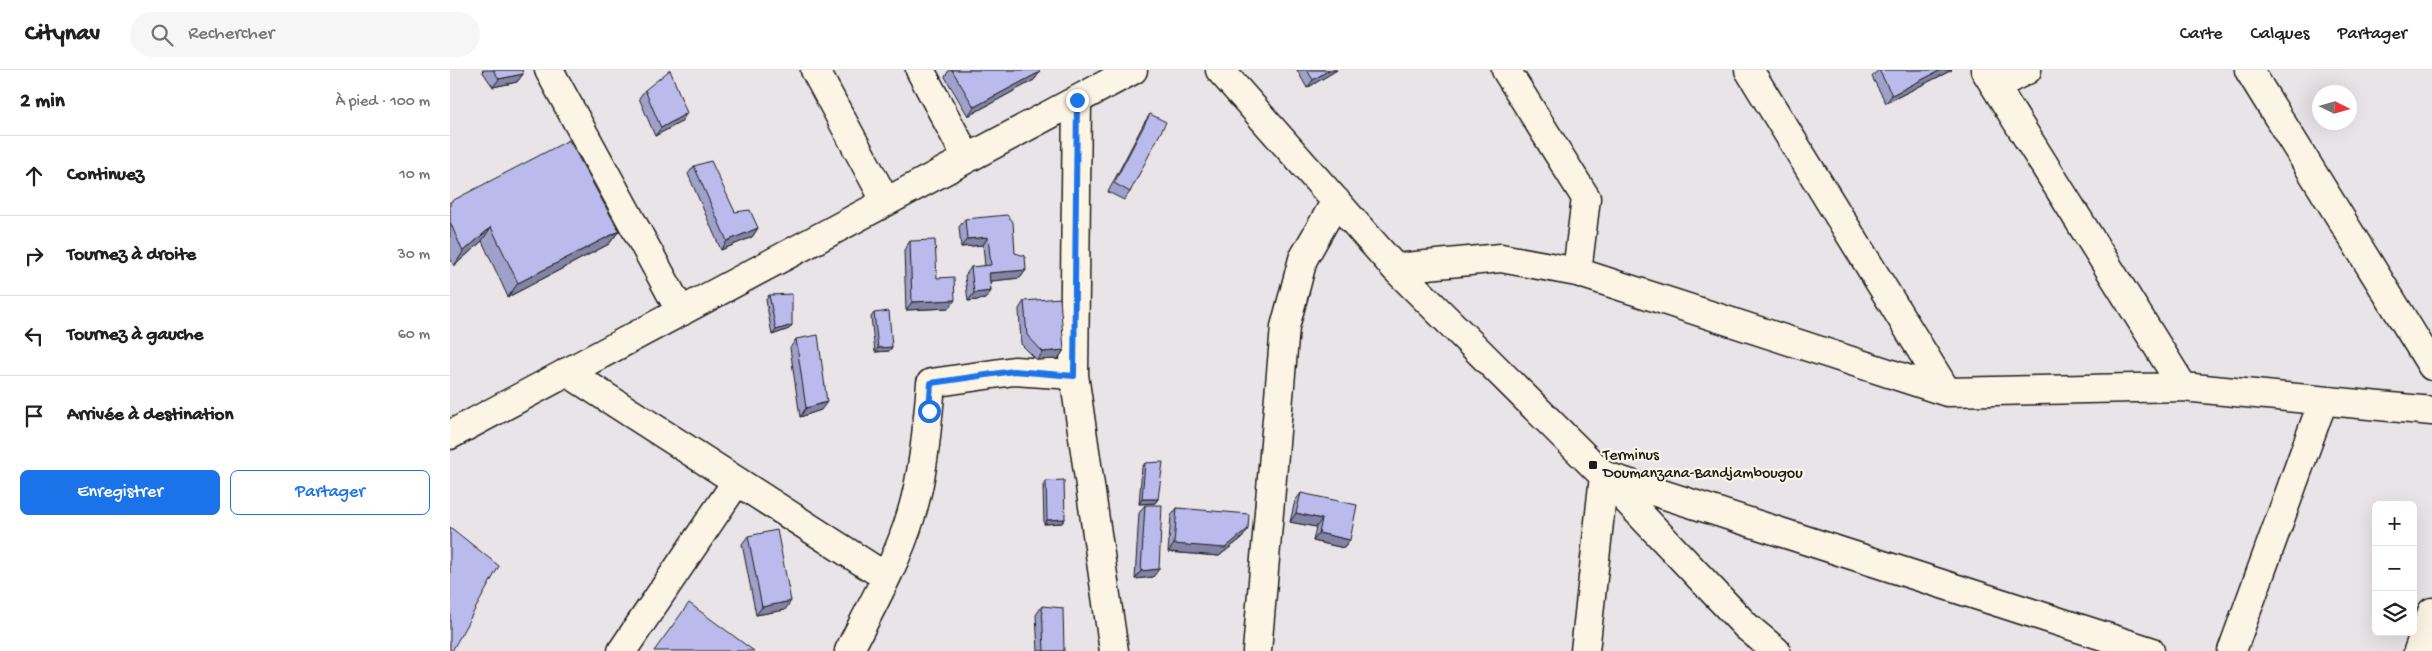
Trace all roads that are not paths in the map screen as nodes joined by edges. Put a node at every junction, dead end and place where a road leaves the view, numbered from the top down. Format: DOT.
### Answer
graph roads {
  1 [pos="549,70"];
  2 [pos="814,70"];
  3 [pos="920,70"];
  4 [pos="1133,70"];
  5 [pos="1220,70"];
  6 [pos="1506,70"];
  7 [pos="1749,70"];
  8 [pos="2027,70"];
  9 [pos="2250,70"];
  10 [pos="1990,78"];
  11 [pos="1077,100"];
  12 [pos="968,158"];
  13 [pos="1336,201"];
  14 [pos="886,202"];
  15 [pos="1395,268"];
  16 [pos="1577,272"];
  17 [pos="681,312"];
  18 [pos="2432,366"];
  19 [pos="567,372"];
  20 [pos="1074,376"];
  21 [pos="2183,387"];
  22 [pos="1947,392"];
  23 [pos="2323,401"];
  24 [pos="2432,411"];
  25 [pos="452,429"];
  26 [pos="1604,476"];
  27 [pos="737,481"];
  28 [pos="886,577"];
  29 [pos="1744,638"];
  30 [pos="622,651"];
  31 [pos="849,651"];
  32 [pos="1114,651"];
  33 [pos="1257,651"];
  34 [pos="1585,651"];
  35 [pos="1776,651"];
  36 [pos="2150,651"];
  37 [pos="2232,651"];
  1 -- 17 [label="street"];
  2 -- 14 [label="street"];
  3 -- 12 [label="street"];
  4 -- 11 [label="street"];
  5 -- 13 [label="street"];
  6 -- 16 [label="street"];
  7 -- 22 [label="street"];
  8 -- 10 [label="street"];
  9 -- 18 [label="street"];
  10 -- 21 [label="street"];
  11 -- 12 [label="street"];
  11 -- 20 [label="street"];
  12 -- 14 [label="street"];
  13 -- 15 [label="street"];
  13 -- 33 [label="street"];
  14 -- 17 [label="street"];
  15 -- 16 [label="street"];
  15 -- 26 [label="street"];
  16 -- 22 [label="street"];
  17 -- 19 [label="street"];
  19 -- 25 [label="street"];
  19 -- 27 [label="street"];
  20 -- 28 [label="street"];
  20 -- 32 [label="street"];
  21 -- 22 [label="street"];
  21 -- 23 [label="street"];
  23 -- 24 [label="street"];
  23 -- 37 [label="street"];
  26 -- 29 [label="street"];
  26 -- 34 [label="street"];
  26 -- 36 [label="street"];
  27 -- 28 [label="street"];
  27 -- 30 [label="street"];
  28 -- 31 [label="street"];
  29 -- 35 [label="street"];
}
